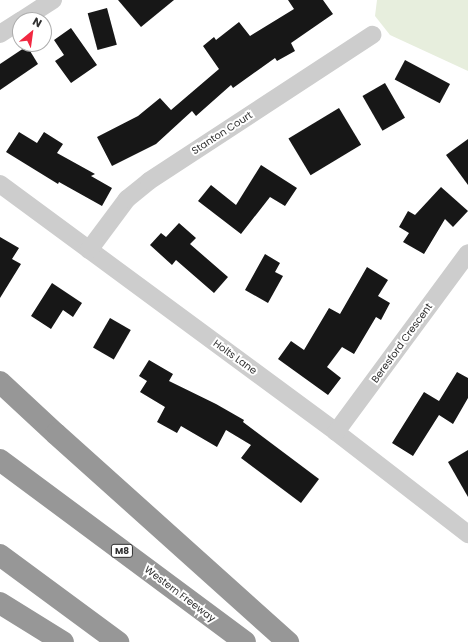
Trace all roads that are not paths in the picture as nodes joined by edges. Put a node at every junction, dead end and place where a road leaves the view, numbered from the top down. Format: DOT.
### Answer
graph roads {
  1 [pos="53,0"];
  2 [pos="35,12"];
  3 [pos="12,27"];
  4 [pos="0,34"];
  5 [pos="372,35"];
  6 [pos="0,184"];
  7 [pos="89,250"];
  8 [pos="468,253"];
  9 [pos="0,382"];
  10 [pos="336,432"];
  11 [pos="0,460"];
  12 [pos="468,534"];
  13 [pos="0,555"];
  14 [pos="0,603"];
  15 [pos="63,642"];
  16 [pos="118,642"];
  17 [pos="245,642"];
  18 [pos="288,642"];
  1 -- 2 [label="street"];
  3 -- 4 [label="street"];
  5 -- 7 [label="street, Stanton Court"];
  6 -- 7 [label="street, Holts Lane"];
  7 -- 10 [label="street, Holts Lane"];
  8 -- 10 [label="street, Beresford Crescent"];
  9 -- 18 [label="highway"];
  10 -- 12 [label="street, Holts Lane"];
  11 -- 17 [label="highway, Western Freeway / M8"];
  13 -- 16 [label="highway"];
  14 -- 15 [label="highway"];
}
